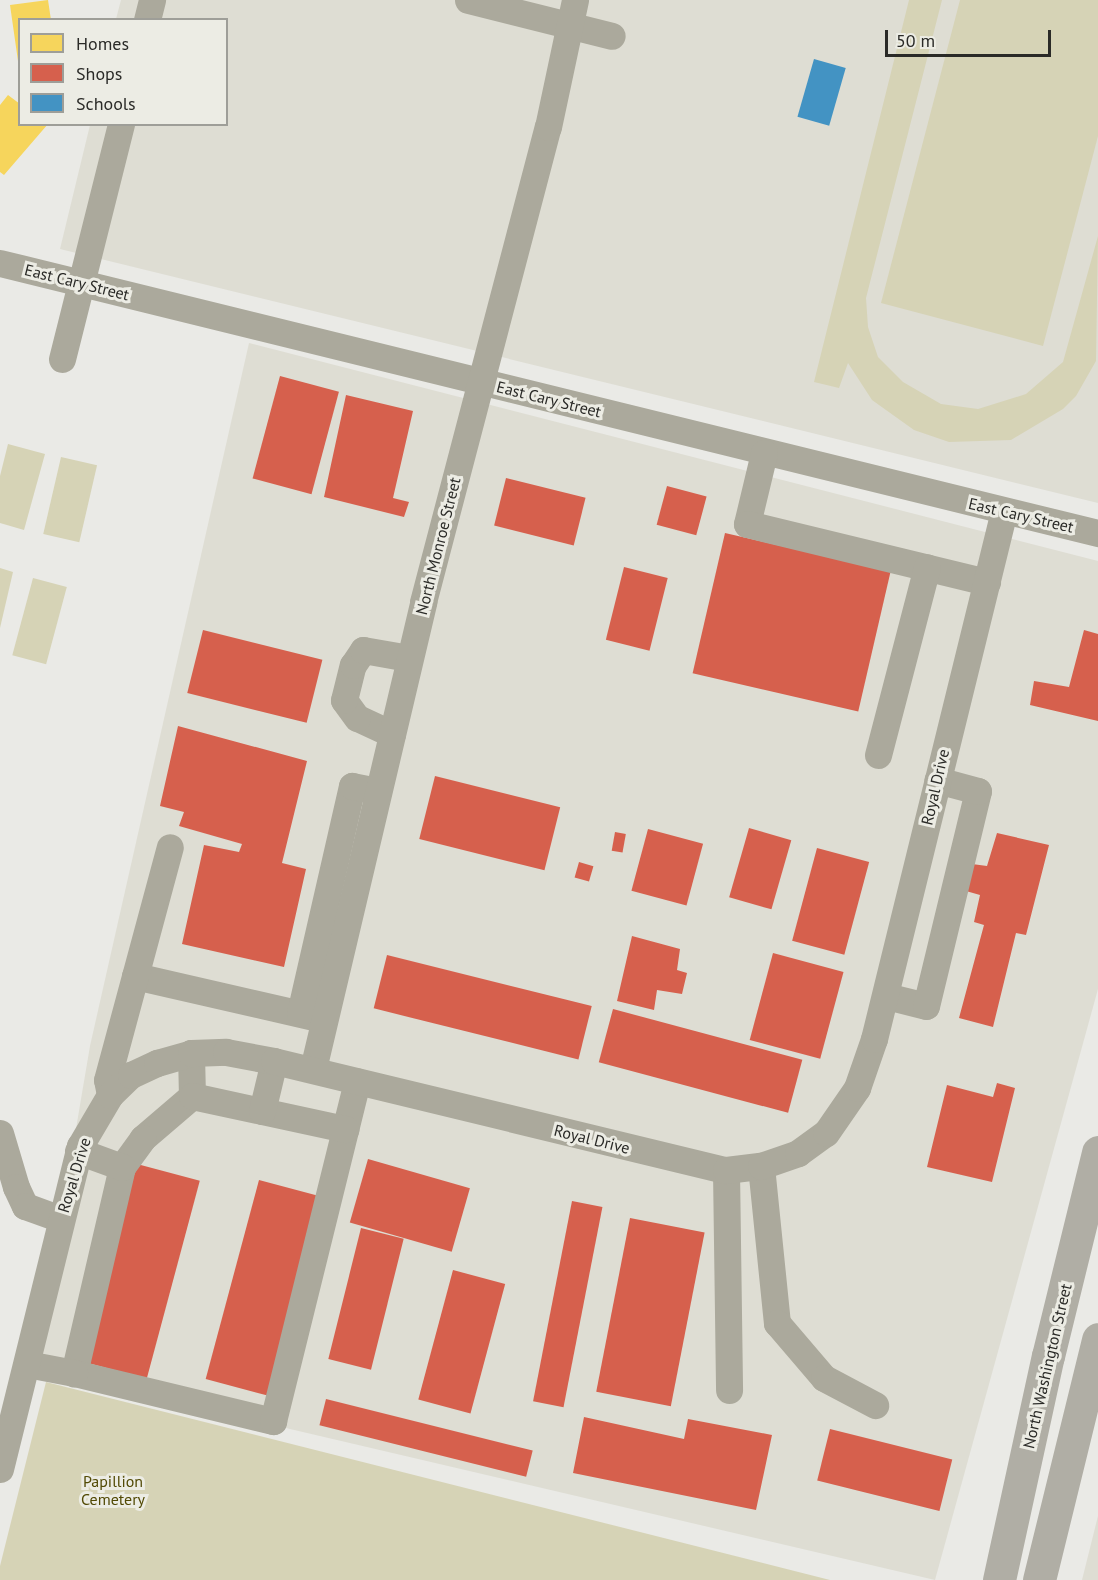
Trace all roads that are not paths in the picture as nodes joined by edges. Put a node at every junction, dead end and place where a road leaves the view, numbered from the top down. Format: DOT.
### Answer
graph roads {
  1 [pos="152,0"];
  2 [pos="468,0"];
  3 [pos="572,13"];
  4 [pos="148,18"];
  5 [pos="612,36"];
  6 [pos="120,126"];
  7 [pos="0,263"];
  8 [pos="81,282"];
  9 [pos="62,359"];
  10 [pos="480,382"];
  11 [pos="764,453"];
  12 [pos="1004,511"];
  13 [pos="1098,533"];
  14 [pos="927,567"];
  15 [pos="987,582"];
  16 [pos="409,658"];
  17 [pos="392,734"];
  18 [pos="878,755"];
  19 [pos="937,780"];
  20 [pos="378,791"];
  21 [pos="341,835"];
  22 [pos="367,842"];
  23 [pos="170,847"];
  24 [pos="135,976"];
  25 [pos="886,996"];
  26 [pos="311,1016"];
  27 [pos="191,1053"];
  28 [pos="274,1061"];
  29 [pos="313,1069"];
  30 [pos="357,1081"];
  31 [pos="110,1095"];
  32 [pos="192,1096"];
  33 [pos="262,1111"];
  34 [pos="345,1129"];
  35 [pos="0,1132"];
  36 [pos="78,1151"];
  37 [pos="1098,1152"];
  38 [pos="761,1166"];
  39 [pos="122,1167"];
  40 [pos="726,1170"];
  41 [pos="60,1219"];
  42 [pos="1098,1339"];
  43 [pos="27,1364"];
  44 [pos="74,1373"];
  45 [pos="729,1390"];
  46 [pos="875,1405"];
  47 [pos="0,1469"];
  48 [pos="999,1580"];
  49 [pos="1039,1580"];
  1 -- 4 [label="street"];
  2 -- 3 [label="street"];
  3 -- 5 [label="street"];
  3 -- 10 [label="street, North Monroe Street"];
  6 -- 8 [label="street"];
  7 -- 8 [label="street, East Cary Street"];
  8 -- 9 [label="street"];
  8 -- 10 [label="street, East Cary Street"];
  10 -- 11 [label="street, East Cary Street"];
  10 -- 16 [label="street, North Monroe Street"];
  11 -- 12 [label="street, East Cary Street"];
  11 -- 14 [label="street"];
  12 -- 13 [label="street, East Cary Street"];
  12 -- 15 [label="street, Royal Drive"];
  14 -- 15 [label="street"];
  14 -- 18 [label="street"];
  15 -- 19 [label="street, Royal Drive"];
  16 -- 17 [label="street, North Monroe Street"];
  16 -- 17 [label="street"];
  17 -- 20 [label="street, North Monroe Street"];
  19 -- 25 [label="street, Royal Drive"];
  19 -- 25 [label="street"];
  20 -- 21 [label="street"];
  20 -- 22 [label="street, North Monroe Street"];
  21 -- 22 [label="street"];
  21 -- 26 [label="street"];
  22 -- 26 [label="street, North Monroe Street"];
  23 -- 24 [label="street"];
  24 -- 26 [label="street"];
  24 -- 31 [label="street"];
  25 -- 38 [label="street, Royal Drive"];
  26 -- 29 [label="street, North Monroe Street"];
  27 -- 28 [label="street, Royal Drive"];
  27 -- 31 [label="street, Royal Drive"];
  27 -- 32 [label="street"];
  28 -- 29 [label="street, Royal Drive"];
  28 -- 33 [label="street"];
  29 -- 30 [label="street, Royal Drive"];
  30 -- 34 [label="street"];
  30 -- 40 [label="street, Royal Drive"];
  31 -- 36 [label="street, Royal Drive"];
  32 -- 33 [label="street"];
  32 -- 39 [label="street"];
  33 -- 34 [label="street"];
  34 -- 44 [label="street"];
  35 -- 41 [label="street"];
  36 -- 39 [label="street"];
  36 -- 41 [label="street, Royal Drive"];
  37 -- 48 [label="main road, North Washington Street"];
  38 -- 40 [label="street, Royal Drive"];
  38 -- 46 [label="street"];
  39 -- 44 [label="street"];
  40 -- 45 [label="street"];
  41 -- 43 [label="street, Royal Drive"];
  42 -- 49 [label="main road"];
  43 -- 44 [label="street"];
  43 -- 47 [label="street, Royal Drive"];
}
